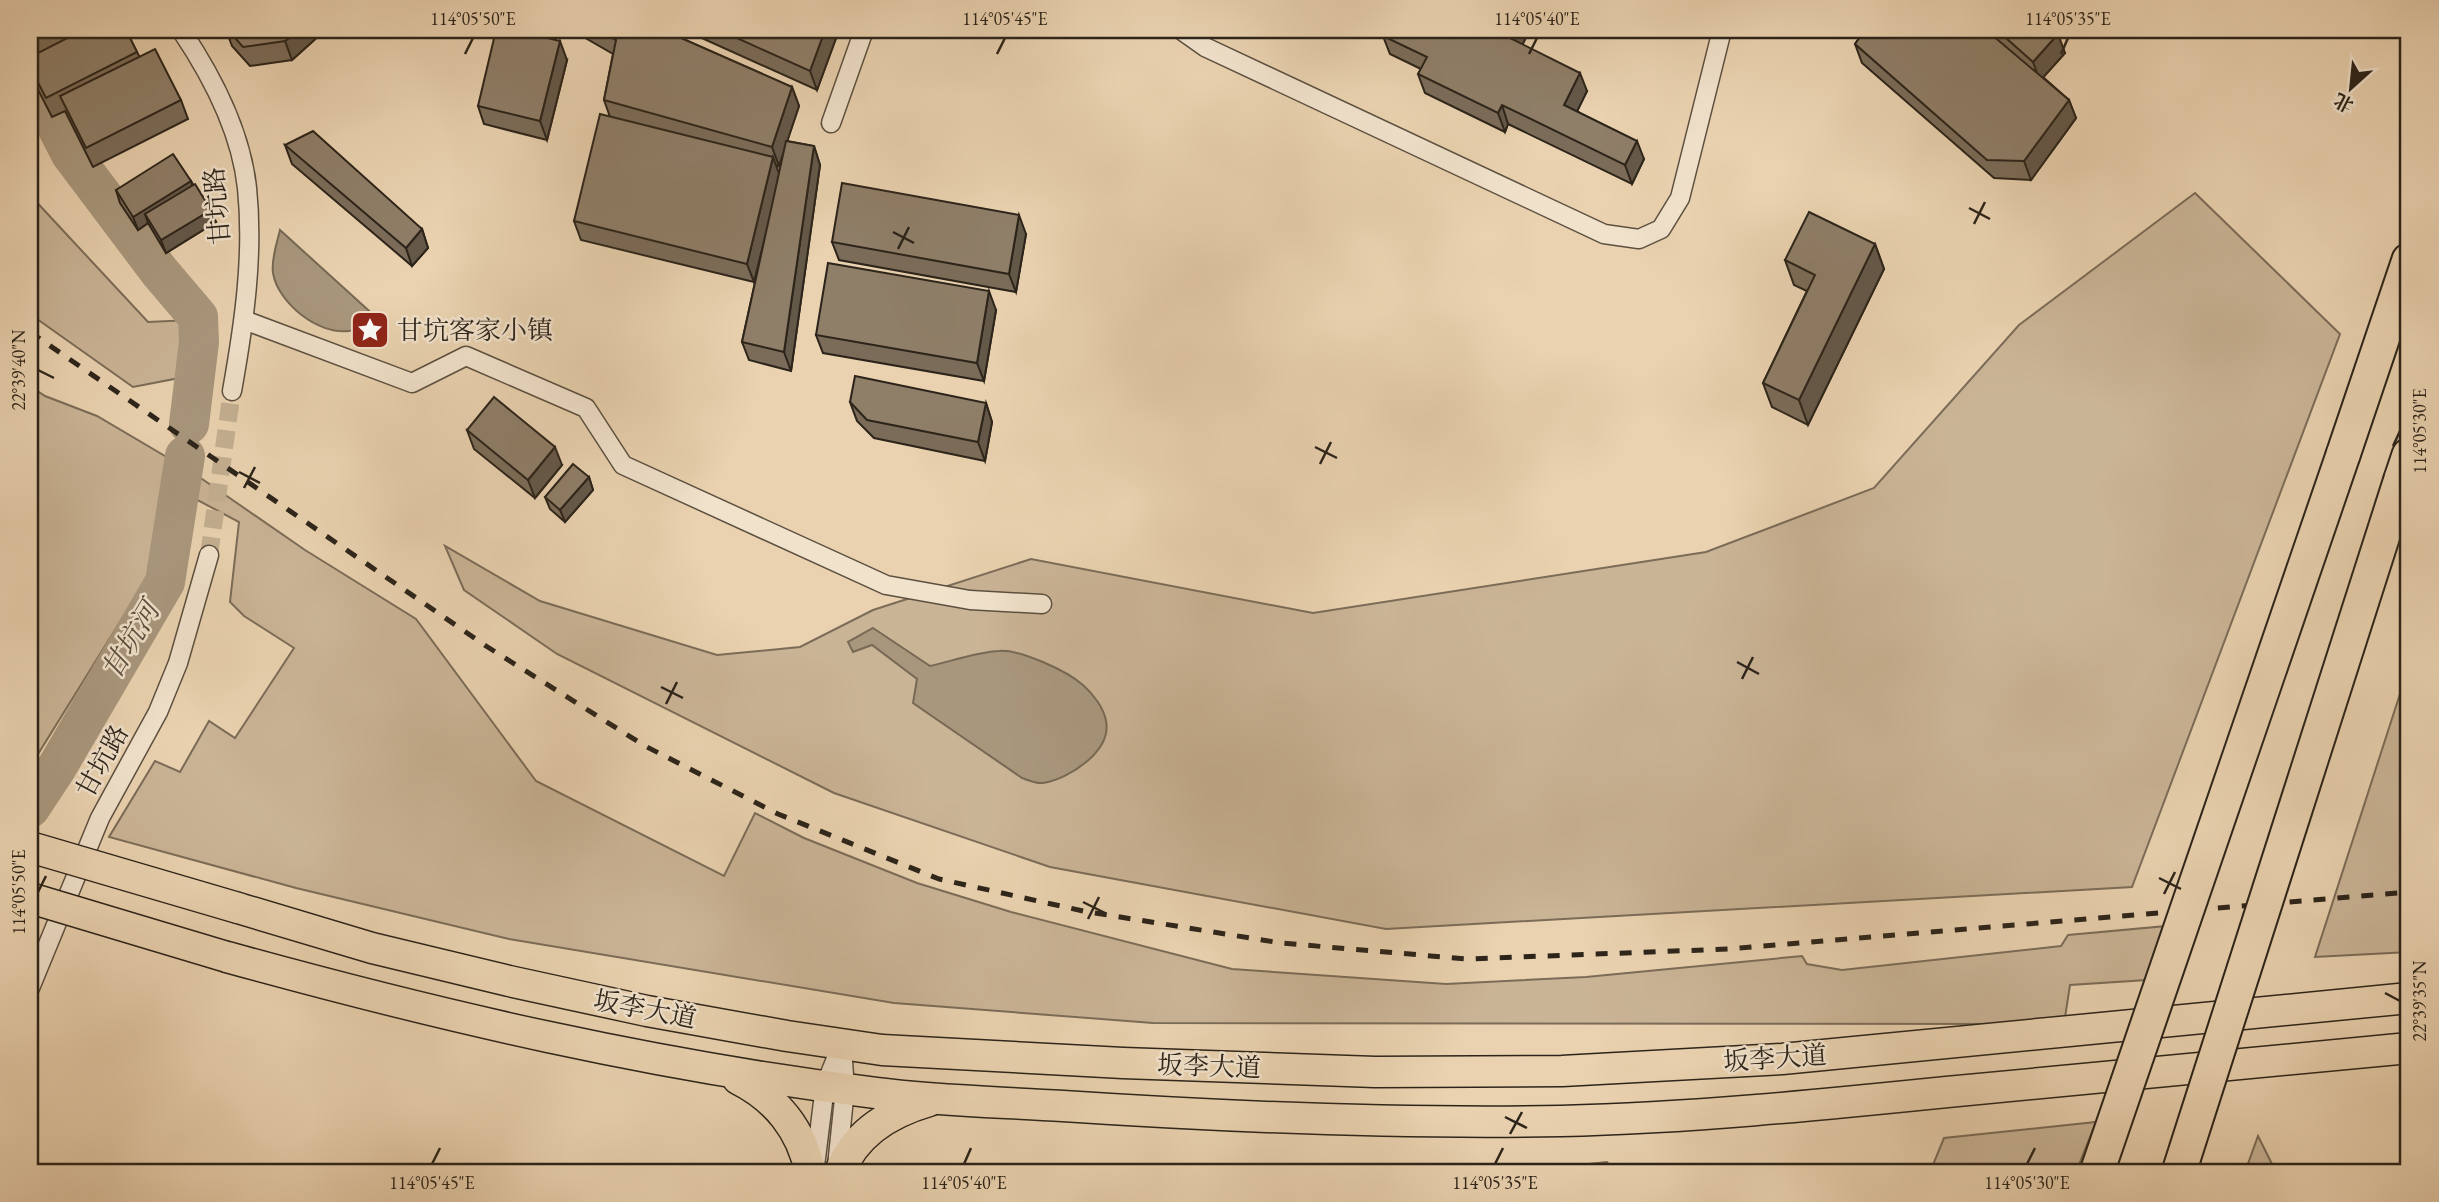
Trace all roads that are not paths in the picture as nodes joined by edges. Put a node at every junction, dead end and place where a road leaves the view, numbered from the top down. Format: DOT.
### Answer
graph roads {
  1 [pos="181,30"];
  2 [pos="864,30"];
  3 [pos="1181,30"];
  4 [pos="1722,30"];
  5 [pos="831,123"];
  6 [pos="2409,260"];
  7 [pos="244,320"];
  8 [pos="232,391"];
  9 [pos="2405,467"];
  10 [pos="209,555"];
  11 [pos="1042,604"];
  12 [pos="30,847"];
  13 [pos="30,898"];
  14 [pos="30,988"];
  15 [pos="2409,998"];
  16 [pos="842,1044"];
  17 [pos="2409,1048"];
  18 [pos="719,1070"];
  19 [pos="835,1088"];
  20 [pos="940,1098"];
  21 [pos="812,1172"];
  22 [pos="838,1172"];
  23 [pos="2097,1172"];
  24 [pos="2179,1172"];
  1 -- 7 [label="street, 甘坑路"];
  2 -- 5 [label="street"];
  3 -- 4 [label="street"];
  6 -- 23 [label="highway, bridge"];
  7 -- 8 [label="street, 甘坑路"];
  7 -- 11 [label="street"];
  9 -- 24 [label="highway, bridge"];
  10 -- 14 [label="street, 甘坑路"];
  12 -- 16 [label="main road, 坂李大道, bridge"];
  13 -- 18 [label="main road, 坂李大道, bridge"];
  15 -- 16 [label="main road, 坂李大道"];
  16 -- 19 [label="street"];
  17 -- 20 [label="main road, 坂李大道"];
  18 -- 19 [label="main road, 坂李大道"];
  18 -- 21 [label="main road"];
  19 -- 20 [label="main road, 坂李大道"];
  19 -- 21 [label="street"];
  19 -- 22 [label="street"];
  20 -- 22 [label="main road"];
}
